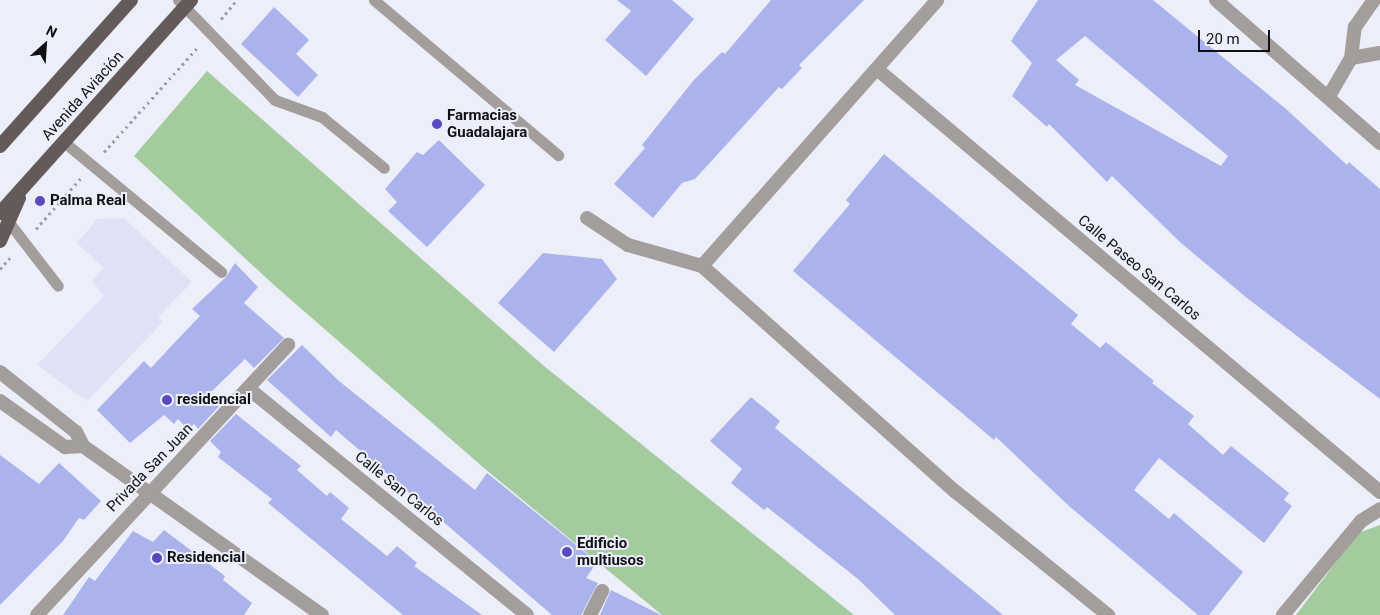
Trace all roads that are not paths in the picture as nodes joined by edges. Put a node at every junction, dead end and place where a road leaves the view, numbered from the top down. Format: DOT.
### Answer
graph roads {
  1 [pos="131,0"];
  2 [pos="374,0"];
  3 [pos="937,0"];
  4 [pos="1216,0"];
  5 [pos="1374,0"];
  6 [pos="185,2"];
  7 [pos="1380,53"];
  8 [pos="1351,58"];
  9 [pos="878,70"];
  10 [pos="1329,96"];
  11 [pos="64,142"];
  12 [pos="1380,143"];
  13 [pos="0,146"];
  14 [pos="558,155"];
  15 [pos="384,168"];
  16 [pos="3,216"];
  17 [pos="587,218"];
  18 [pos="0,241"];
  19 [pos="702,266"];
  20 [pos="221,272"];
  21 [pos="58,286"];
  22 [pos="288,345"];
  23 [pos="0,372"];
  24 [pos="250,389"];
  25 [pos="0,401"];
  26 [pos="83,446"];
  27 [pos="148,492"];
  28 [pos="1380,492"];
  29 [pos="1380,509"];
  30 [pos="602,591"];
  31 [pos="37,615"];
  32 [pos="322,615"];
  33 [pos="527,615"];
  34 [pos="590,615"];
  35 [pos="1108,615"];
  36 [pos="1283,615"];
  1 -- 13 [label="main road, Avenida Aviación"];
  2 -- 14 [label="lane"];
  3 -- 9 [label="street"];
  4 -- 10 [label="street"];
  5 -- 8 [label="street"];
  6 -- 11 [label="main road, Avenida Aviación"];
  6 -- 15 [label="lane"];
  7 -- 8 [label="street"];
  8 -- 10 [label="street"];
  9 -- 19 [label="street"];
  9 -- 28 [label="street, Calle Paseo San Carlos"];
  10 -- 12 [label="street"];
  11 -- 16 [label="main road, Avenida Aviación"];
  11 -- 20 [label="lane"];
  16 -- 18 [label="main road, Avenida Aviación"];
  16 -- 21 [label="lane"];
  17 -- 19 [label="street"];
  19 -- 35 [label="street"];
  22 -- 24 [label="street, Privada San Juan"];
  23 -- 26 [label="street"];
  24 -- 27 [label="street, Privada San Juan"];
  24 -- 33 [label="street, Calle San Carlos"];
  25 -- 26 [label="street"];
  26 -- 27 [label="street"];
  27 -- 31 [label="street, Privada San Juan"];
  27 -- 32 [label="street"];
  29 -- 36 [label="street"];
  30 -- 34 [label="street"];
}
